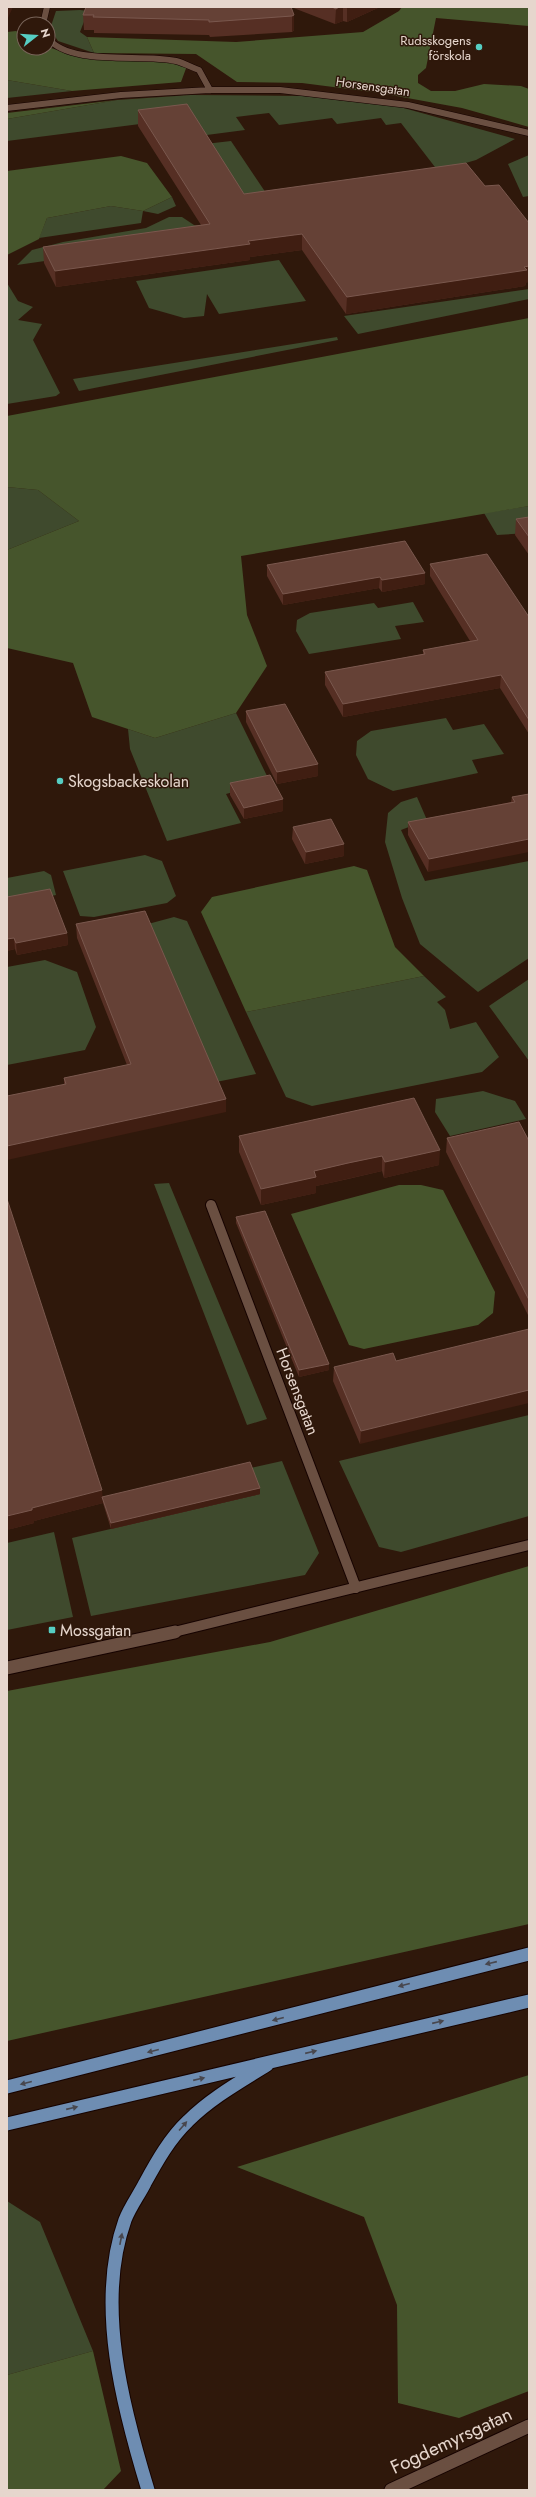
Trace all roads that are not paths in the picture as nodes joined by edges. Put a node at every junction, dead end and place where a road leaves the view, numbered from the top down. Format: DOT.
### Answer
graph roads {
  1 [pos="56,47"];
  2 [pos="210,90"];
  3 [pos="7,108"];
  4 [pos="529,133"];
  5 [pos="211,1205"];
  6 [pos="529,1545"];
  7 [pos="356,1588"];
  8 [pos="7,1668"];
  9 [pos="529,1954"];
  10 [pos="529,2001"];
  11 [pos="273,2061"];
  12 [pos="7,2087"];
  13 [pos="7,2124"];
  14 [pos="529,2426"];
  15 [pos="148,2490"];
  16 [pos="391,2490"];
  1 -- 2 [label="street"];
  2 -- 3 [label="street, Horsensgatan"];
  2 -- 4 [label="street, Horsensgatan"];
  5 -- 7 [label="street, Horsensgatan"];
  6 -- 7 [label="street"];
  7 -- 8 [label="street"];
  9 -- 12 [label="main road, one-way"];
  11 -- 10 [label="main road, one-way"];
  13 -- 11 [label="main road, one-way"];
  15 -- 11 [label="main road, one-way"];
  14 -- 16 [label="street, Fogdemyrsgatan"];
}
